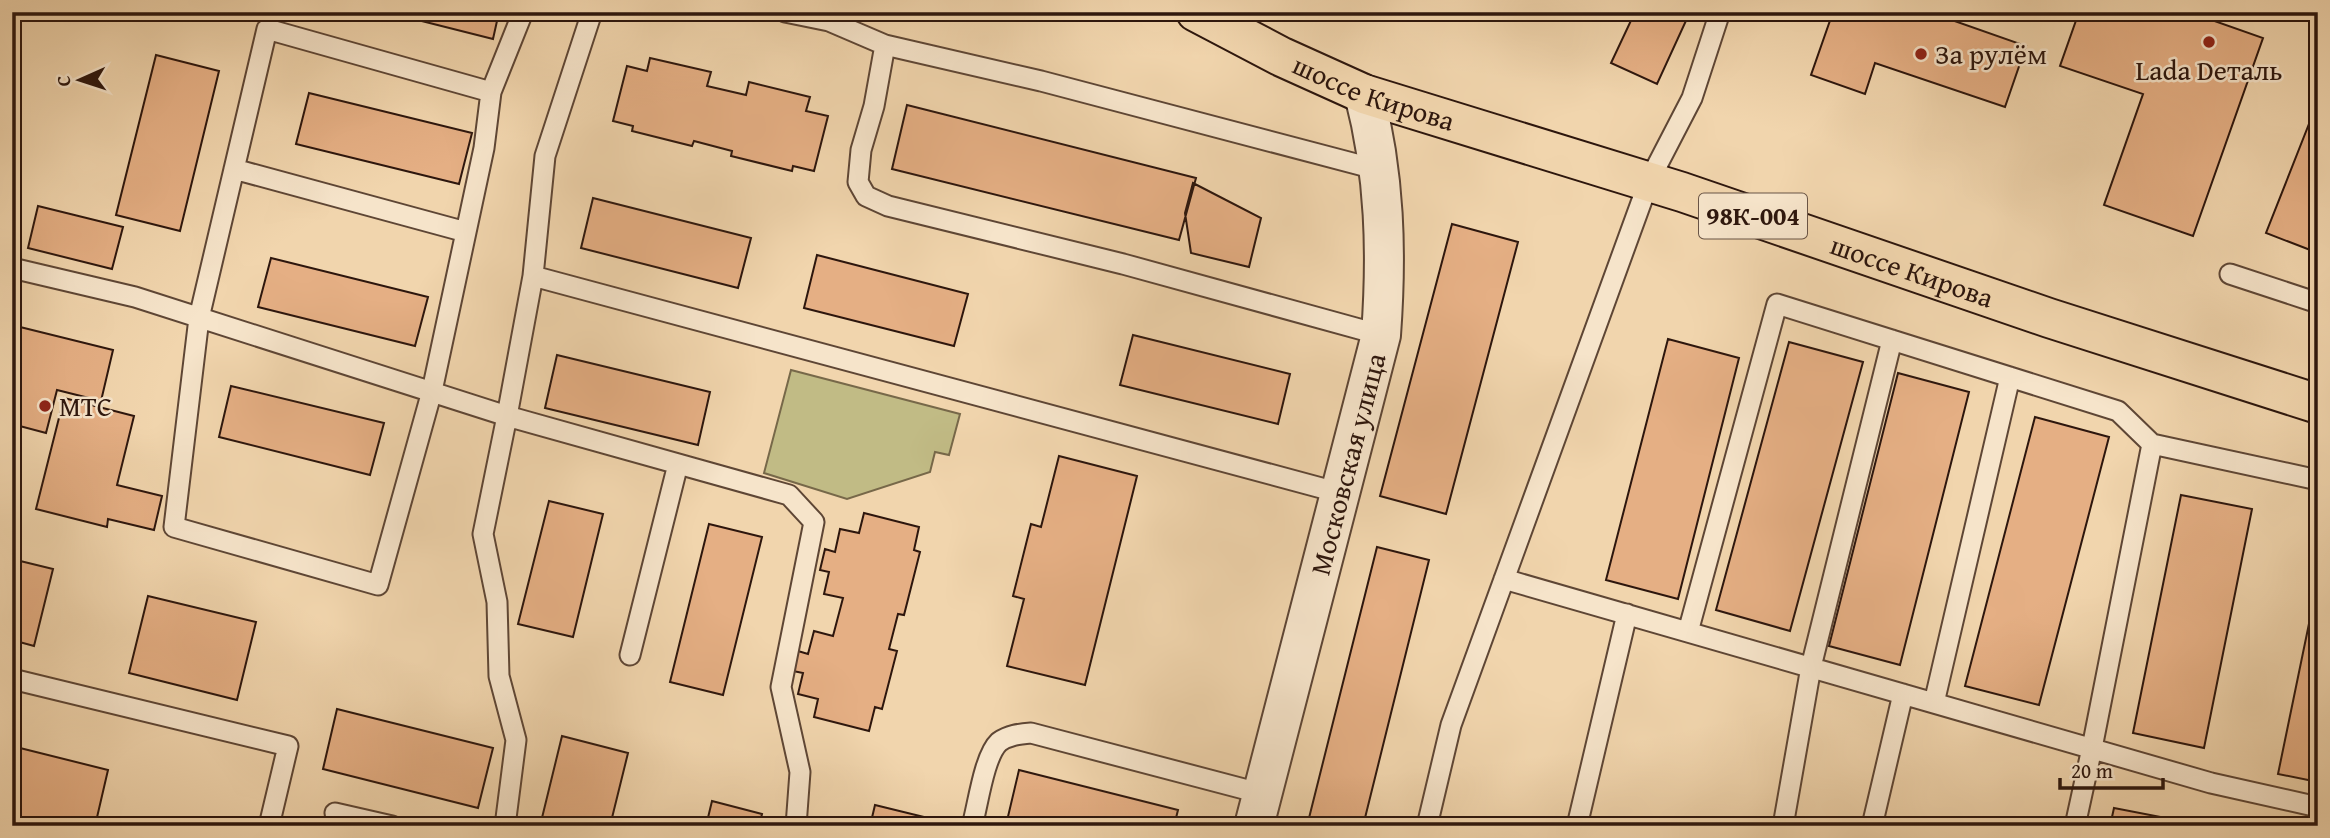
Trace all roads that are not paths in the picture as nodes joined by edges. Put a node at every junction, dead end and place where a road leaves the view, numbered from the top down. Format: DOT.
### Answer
graph roads {
  1 [pos="523,12"];
  2 [pos="592,12"];
  3 [pos="785,12"];
  4 [pos="1196,12"];
  5 [pos="1720,12"];
  6 [pos="830,17"];
  7 [pos="885,45"];
  8 [pos="491,92"];
  9 [pos="1364,94"];
  10 [pos="234,169"];
  11 [pos="1379,170"];
  12 [pos="1649,181"];
  13 [pos="466,232"];
  14 [pos="12,268"];
  15 [pos="2230,274"];
  16 [pos="533,276"];
  17 [pos="2318,303"];
  18 [pos="199,318"];
  19 [pos="1381,335"];
  20 [pos="1892,340"];
  21 [pos="2010,377"];
  22 [pos="432,391"];
  23 [pos="2318,404"];
  24 [pos="507,416"];
  25 [pos="2152,444"];
  26 [pos="678,464"];
  27 [pos="2318,480"];
  28 [pos="1340,493"];
  29 [pos="1504,579"];
  30 [pos="1627,614"];
  31 [pos="1688,632"];
  32 [pos="630,654"];
  33 [pos="1811,667"];
  34 [pos="12,679"];
  35 [pos="1903,694"];
  36 [pos="1934,703"];
  37 [pos="2092,748"];
  38 [pos="2318,807"];
  39 [pos="1258,810"];
  40 [pos="335,813"];
  41 [pos="269,826"];
  42 [pos="391,826"];
  43 [pos="505,826"];
  44 [pos="796,826"];
  45 [pos="972,826"];
  46 [pos="1427,826"];
  47 [pos="1577,826"];
  48 [pos="1783,826"];
  49 [pos="1872,826"];
  50 [pos="2074,826"];
  1 -- 8 [label="lane"];
  2 -- 16 [label="lane"];
  3 -- 6 [label="lane"];
  4 -- 9 [label="main road, шоссе Кирова / 98К-004"];
  5 -- 12 [label="lane"];
  6 -- 7 [label="lane"];
  7 -- 11 [label="lane"];
  7 -- 19 [label="lane"];
  8 -- 10 [label="lane"];
  8 -- 13 [label="lane"];
  9 -- 11 [label="street, Московская улица"];
  9 -- 12 [label="main road, шоссе Кирова / 98К-004"];
  10 -- 13 [label="lane"];
  10 -- 18 [label="lane"];
  11 -- 19 [label="street, Московская улица"];
  12 -- 23 [label="main road, шоссе Кирова / 98К-004"];
  12 -- 29 [label="lane"];
  13 -- 22 [label="lane"];
  14 -- 18 [label="lane"];
  15 -- 17 [label="lane"];
  16 -- 24 [label="lane"];
  16 -- 28 [label="lane"];
  18 -- 22 [label="lane"];
  18 -- 22 [label="lane"];
  19 -- 28 [label="street, Московская улица"];
  20 -- 21 [label="lane"];
  20 -- 31 [label="lane"];
  20 -- 33 [label="lane"];
  21 -- 25 [label="lane"];
  21 -- 36 [label="lane"];
  22 -- 24 [label="lane"];
  24 -- 26 [label="lane"];
  24 -- 43 [label="lane"];
  25 -- 27 [label="lane"];
  25 -- 37 [label="lane"];
  26 -- 32 [label="lane"];
  26 -- 44 [label="lane"];
  28 -- 39 [label="street, Московская улица"];
  29 -- 30 [label="lane"];
  29 -- 46 [label="lane"];
  30 -- 31 [label="lane"];
  30 -- 47 [label="lane"];
  31 -- 33 [label="lane"];
  33 -- 35 [label="lane"];
  33 -- 48 [label="lane"];
  34 -- 41 [label="lane"];
  35 -- 36 [label="lane"];
  35 -- 49 [label="lane"];
  36 -- 37 [label="lane"];
  37 -- 38 [label="lane"];
  37 -- 50 [label="lane"];
  39 -- 45 [label="lane"];
  40 -- 42 [label="lane"];
}
